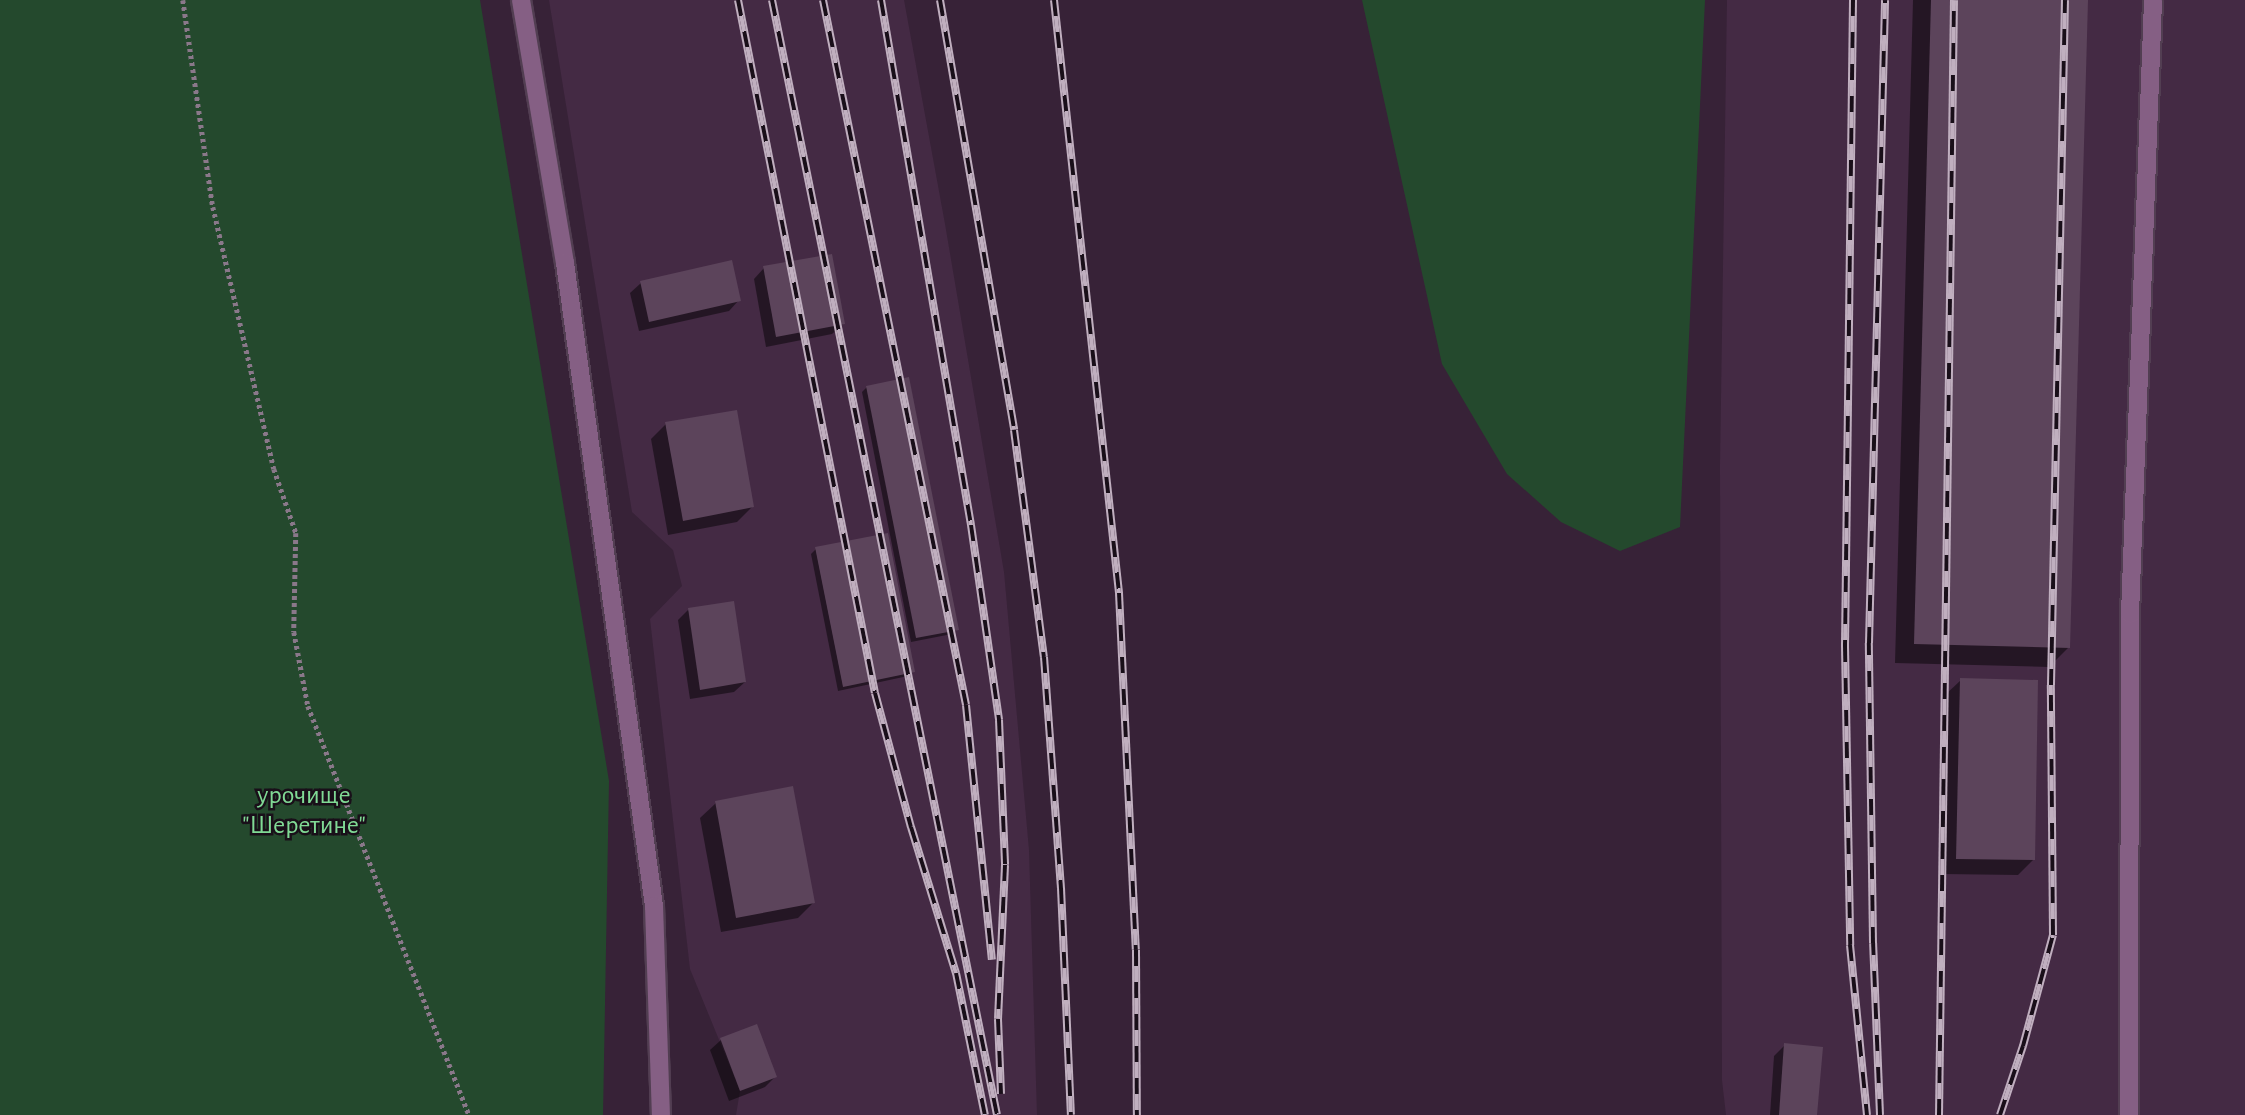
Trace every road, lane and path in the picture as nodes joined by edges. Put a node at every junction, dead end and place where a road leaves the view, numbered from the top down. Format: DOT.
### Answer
graph roads {
  1 [pos="183,0"];
  2 [pos="521,0"];
  3 [pos="2153,0"];
  4 [pos="470,1115"];
  5 [pos="661,1115"];
  6 [pos="2129,1115"];
  1 -- 4 [label="path"];
  2 -- 5 [label="street"];
  3 -- 6 [label="street"];
}
